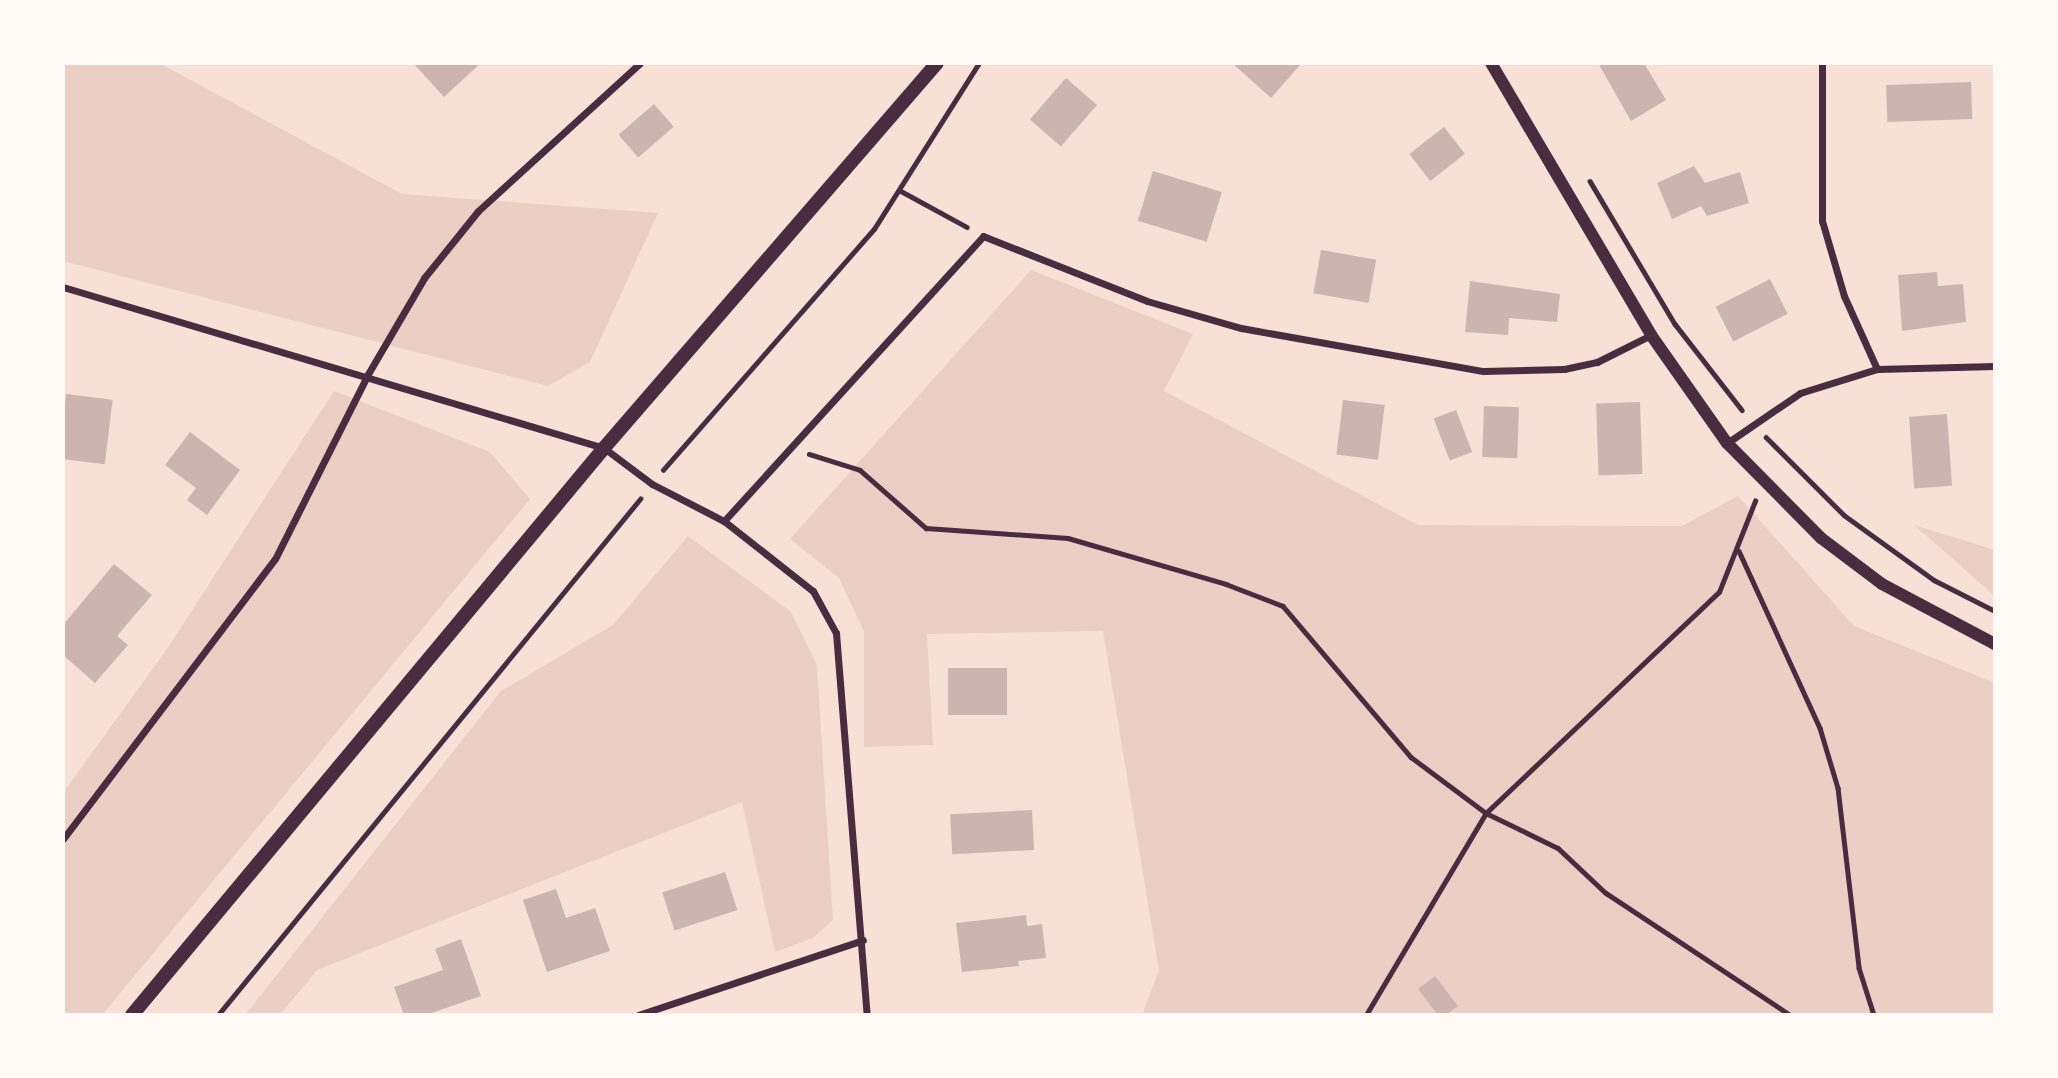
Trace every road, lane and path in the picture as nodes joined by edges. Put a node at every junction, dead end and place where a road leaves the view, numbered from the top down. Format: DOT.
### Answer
graph roads {
  1 [pos="640,63"];
  2 [pos="937,63"];
  3 [pos="979,63"];
  4 [pos="1491,63"];
  5 [pos="1822,63"];
  6 [pos="1583,170"];
  7 [pos="901,191"];
  8 [pos="983,236"];
  9 [pos="63,287"];
  10 [pos="1651,335"];
  11 [pos="1995,366"];
  12 [pos="1877,369"];
  13 [pos="368,374"];
  14 [pos="1752,424"];
  15 [pos="1727,443"];
  16 [pos="604,448"];
  17 [pos="808,454"];
  18 [pos="652,484"];
  19 [pos="723,522"];
  20 [pos="1995,611"];
  21 [pos="1995,645"];
  22 [pos="1486,813"];
  23 [pos="63,839"];
  24 [pos="863,940"];
  25 [pos="132,1015"];
  26 [pos="218,1015"];
  27 [pos="638,1015"];
  28 [pos="867,1015"];
  29 [pos="1366,1015"];
  30 [pos="1790,1015"];
  31 [pos="1874,1015"];
  1 -- 13 [label="street"];
  2 -- 16 [label="main road"];
  3 -- 7 [label="path"];
  4 -- 10 [label="street"];
  5 -- 12 [label="street"];
  6 -- 14 [label="path"];
  7 -- 8 [label="path"];
  7 -- 18 [label="path"];
  8 -- 10 [label="street"];
  8 -- 19 [label="street"];
  9 -- 13 [label="street"];
  10 -- 15 [label="street"];
  11 -- 12 [label="street"];
  12 -- 14 [label="street"];
  13 -- 16 [label="street"];
  13 -- 23 [label="street"];
  14 -- 15 [label="street"];
  14 -- 20 [label="path"];
  15 -- 21 [label="street"];
  16 -- 18 [label="street"];
  16 -- 25 [label="main road"];
  17 -- 22 [label="path"];
  18 -- 19 [label="street"];
  18 -- 26 [label="path"];
  19 -- 24 [label="street"];
  22 -- 29 [label="path"];
  22 -- 30 [label="path"];
  22 -- 31 [label="path"];
  24 -- 27 [label="street"];
  24 -- 28 [label="street"];
}
